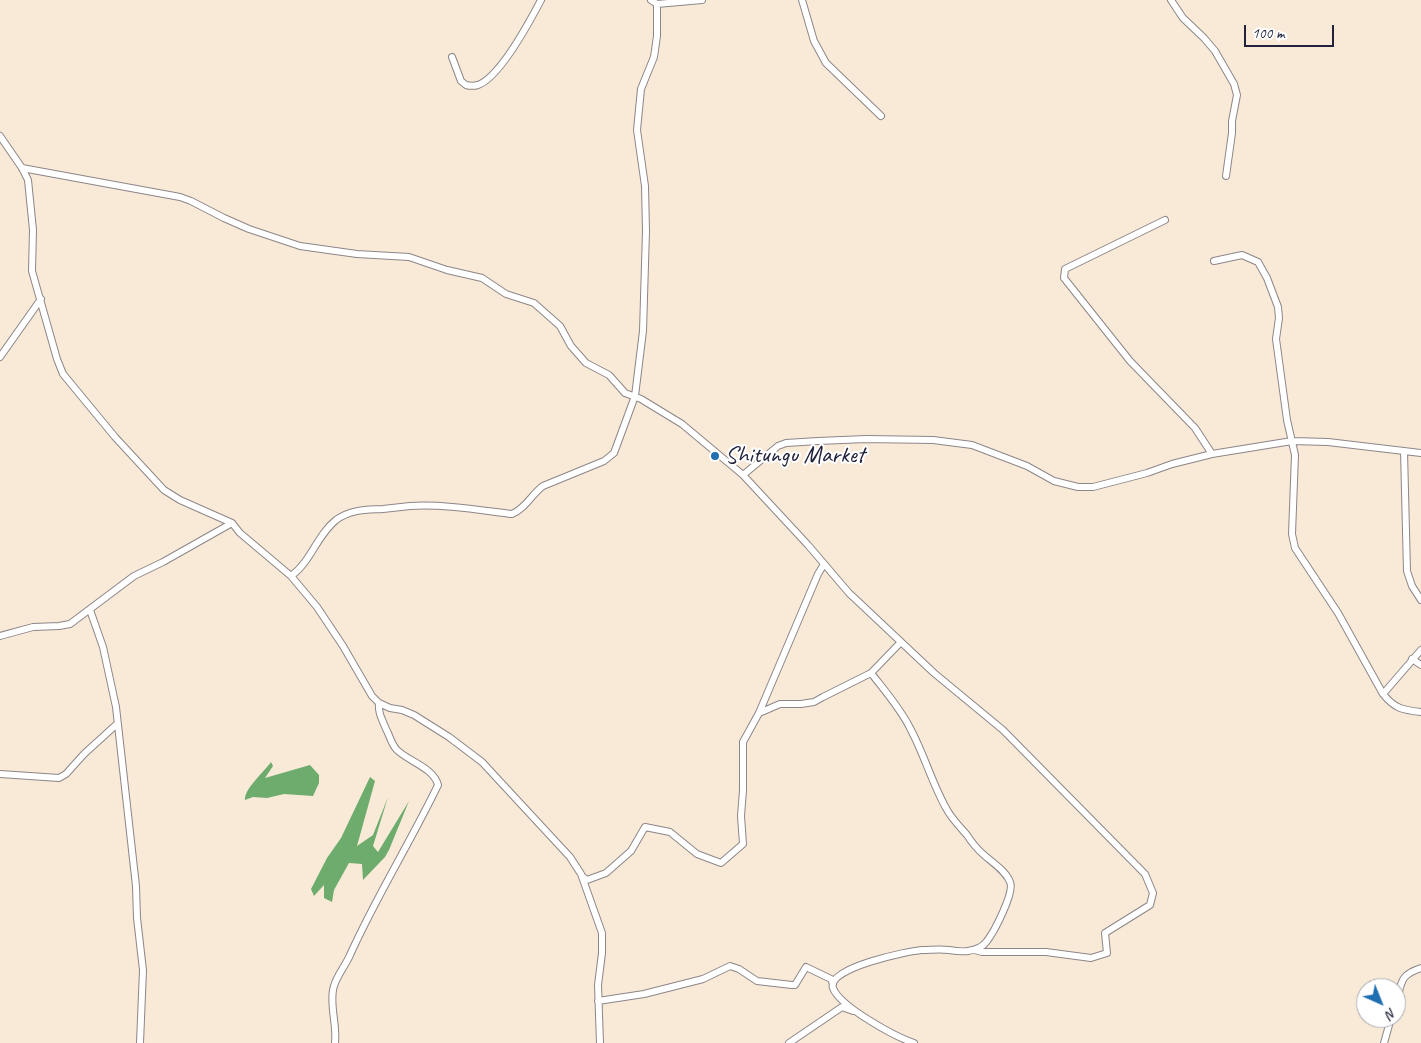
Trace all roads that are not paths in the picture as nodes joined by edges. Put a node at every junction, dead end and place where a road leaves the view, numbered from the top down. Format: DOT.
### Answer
graph roads {
  1 [pos="541,0"];
  2 [pos="702,0"];
  3 [pos="802,0"];
  4 [pos="1171,0"];
  5 [pos="654,1"];
  6 [pos="452,57"];
  7 [pos="881,116"];
  8 [pos="0,136"];
  9 [pos="22,168"];
  10 [pos="1226,176"];
  11 [pos="1165,220"];
  12 [pos="1214,261"];
  13 [pos="41,299"];
  14 [pos="0,357"];
  15 [pos="635,396"];
  16 [pos="1292,441"];
  17 [pos="1404,451"];
  18 [pos="1421,453"];
  19 [pos="1212,454"];
  20 [pos="743,475"];
  21 [pos="232,523"];
  22 [pos="824,564"];
  23 [pos="291,576"];
  24 [pos="1421,600"];
  25 [pos="90,610"];
  26 [pos="0,636"];
  27 [pos="900,643"];
  28 [pos="1421,650"];
  29 [pos="1412,659"];
  30 [pos="1421,665"];
  31 [pos="871,673"];
  32 [pos="1383,694"];
  33 [pos="379,703"];
  34 [pos="1421,712"];
  35 [pos="759,713"];
  36 [pos="118,724"];
  37 [pos="0,774"];
  38 [pos="580,874"];
  39 [pos="975,950"];
  40 [pos="1421,968"];
  41 [pos="1404,978"];
  42 [pos="833,984"];
  43 [pos="598,1002"];
  44 [pos="857,1012"];
  45 [pos="1389,1028"];
  46 [pos="140,1043"];
  47 [pos="335,1043"];
  48 [pos="600,1043"];
  49 [pos="789,1043"];
  50 [pos="914,1043"];
  51 [pos="1384,1043"];
  1 -- 6 [label="street"];
  2 -- 5 [label="street"];
  3 -- 7 [label="street"];
  4 -- 10 [label="street"];
  5 -- 15 [label="street"];
  8 -- 9 [label="street"];
  9 -- 13 [label="street"];
  9 -- 15 [label="street"];
  11 -- 19 [label="street"];
  12 -- 16 [label="street"];
  13 -- 14 [label="street"];
  13 -- 21 [label="street"];
  15 -- 20 [label="street"];
  15 -- 23 [label="street"];
  16 -- 17 [label="street"];
  16 -- 19 [label="street"];
  16 -- 32 [label="street"];
  17 -- 18 [label="street"];
  17 -- 24 [label="street"];
  19 -- 20 [label="street"];
  20 -- 22 [label="street"];
  21 -- 23 [label="street"];
  21 -- 25 [label="street"];
  22 -- 27 [label="street"];
  22 -- 35 [label="street"];
  23 -- 33 [label="street"];
  25 -- 26 [label="street"];
  25 -- 36 [label="street"];
  27 -- 31 [label="street"];
  27 -- 39 [label="street"];
  28 -- 29 [label="street"];
  29 -- 30 [label="street"];
  29 -- 32 [label="street"];
  31 -- 35 [label="street"];
  31 -- 39 [label="street"];
  32 -- 34 [label="street"];
  33 -- 38 [label="street"];
  33 -- 47 [label="street"];
  35 -- 38 [label="street"];
  36 -- 37 [label="street"];
  36 -- 46 [label="street"];
  38 -- 43 [label="street"];
  39 -- 42 [label="street"];
  40 -- 41 [label="street"];
  42 -- 43 [label="street"];
  42 -- 44 [label="street"];
  43 -- 48 [label="street"];
  44 -- 49 [label="street"];
  44 -- 50 [label="street"];
  45 -- 51 [label="street"];
}
